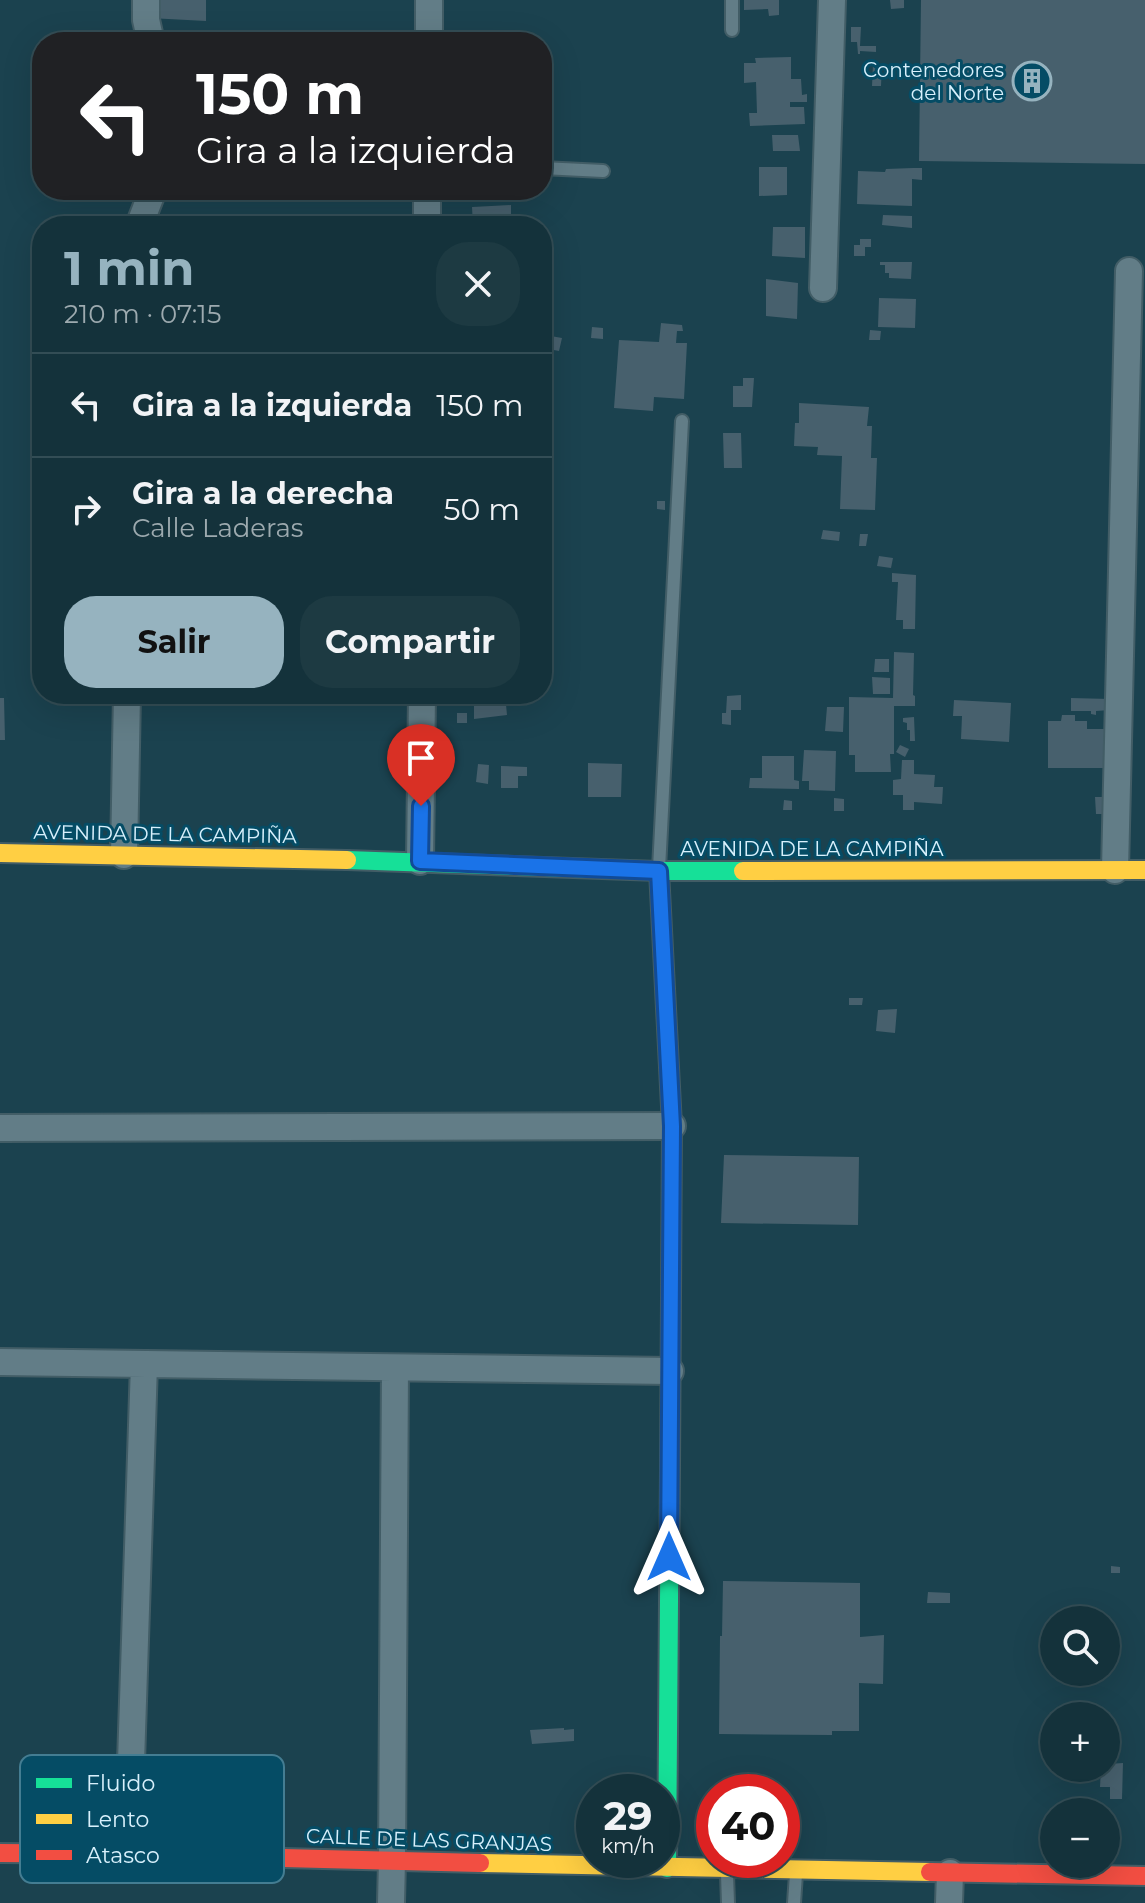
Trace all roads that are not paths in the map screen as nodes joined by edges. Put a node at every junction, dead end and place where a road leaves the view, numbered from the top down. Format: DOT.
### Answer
graph roads {
  1 [pos="146,0"];
  2 [pos="429,0"];
  3 [pos="732,0"];
  4 [pos="832,0"];
  5 [pos="732,30"];
  6 [pos="149,32"];
  7 [pos="429,32"];
  8 [pos="552,168"];
  9 [pos="603,171"];
  10 [pos="1129,271"];
  11 [pos="823,288"];
  12 [pos="682,421"];
  13 [pos="127,704"];
  14 [pos="422,704"];
  15 [pos="0,853"];
  16 [pos="124,855"];
  17 [pos="420,861"];
  18 [pos="1115,870"];
  19 [pos="1145,870"];
  20 [pos="659,871"];
  21 [pos="672,1126"];
  22 [pos="0,1128"];
  23 [pos="0,1362"];
  24 [pos="144,1364"];
  25 [pos="395,1368"];
  26 [pos="670,1371"];
  27 [pos="131,1755"];
  28 [pos="668,1774"];
  29 [pos="0,1853"];
  30 [pos="20,1853"];
  31 [pos="284,1858"];
  32 [pos="392,1860"];
  33 [pos="576,1865"];
  34 [pos="800,1870"];
  35 [pos="950,1873"];
  36 [pos="1145,1876"];
  37 [pos="727,1878"];
  38 [pos="796,1878"];
  39 [pos="391,1903"];
  40 [pos="728,1903"];
  41 [pos="794,1903"];
  42 [pos="949,1903"];
  1 -- 6 [label="street"];
  2 -- 7 [label="street"];
  3 -- 5 [label="lane"];
  4 -- 11 [label="street"];
  8 -- 9 [label="lane"];
  10 -- 18 [label="street"];
  12 -- 20 [label="lane"];
  13 -- 16 [label="street"];
  14 -- 17 [label="street"];
  15 -- 16 [label="street, AVENIDA DE LA CAMPIÑA"];
  16 -- 17 [label="street, AVENIDA DE LA CAMPIÑA"];
  17 -- 20 [label="street, AVENIDA DE LA CAMPIÑA"];
  18 -- 19 [label="street, AVENIDA DE LA CAMPIÑA"];
  18 -- 20 [label="street, AVENIDA DE LA CAMPIÑA"];
  20 -- 21 [label="street"];
  21 -- 22 [label="street"];
  21 -- 26 [label="street"];
  23 -- 24 [label="street"];
  24 -- 25 [label="street"];
  24 -- 27 [label="street"];
  25 -- 26 [label="street"];
  25 -- 32 [label="street"];
  26 -- 28 [label="street"];
  29 -- 30 [label="street, CALLE DE LAS GRANJAS"];
  31 -- 32 [label="street, CALLE DE LAS GRANJAS"];
  32 -- 33 [label="street, CALLE DE LAS GRANJAS"];
  32 -- 39 [label="street"];
  34 -- 35 [label="street, CALLE DE LAS GRANJAS"];
  35 -- 36 [label="street, CALLE DE LAS GRANJAS"];
  35 -- 42 [label="street"];
  37 -- 40 [label="lane"];
  38 -- 41 [label="lane"];
}
